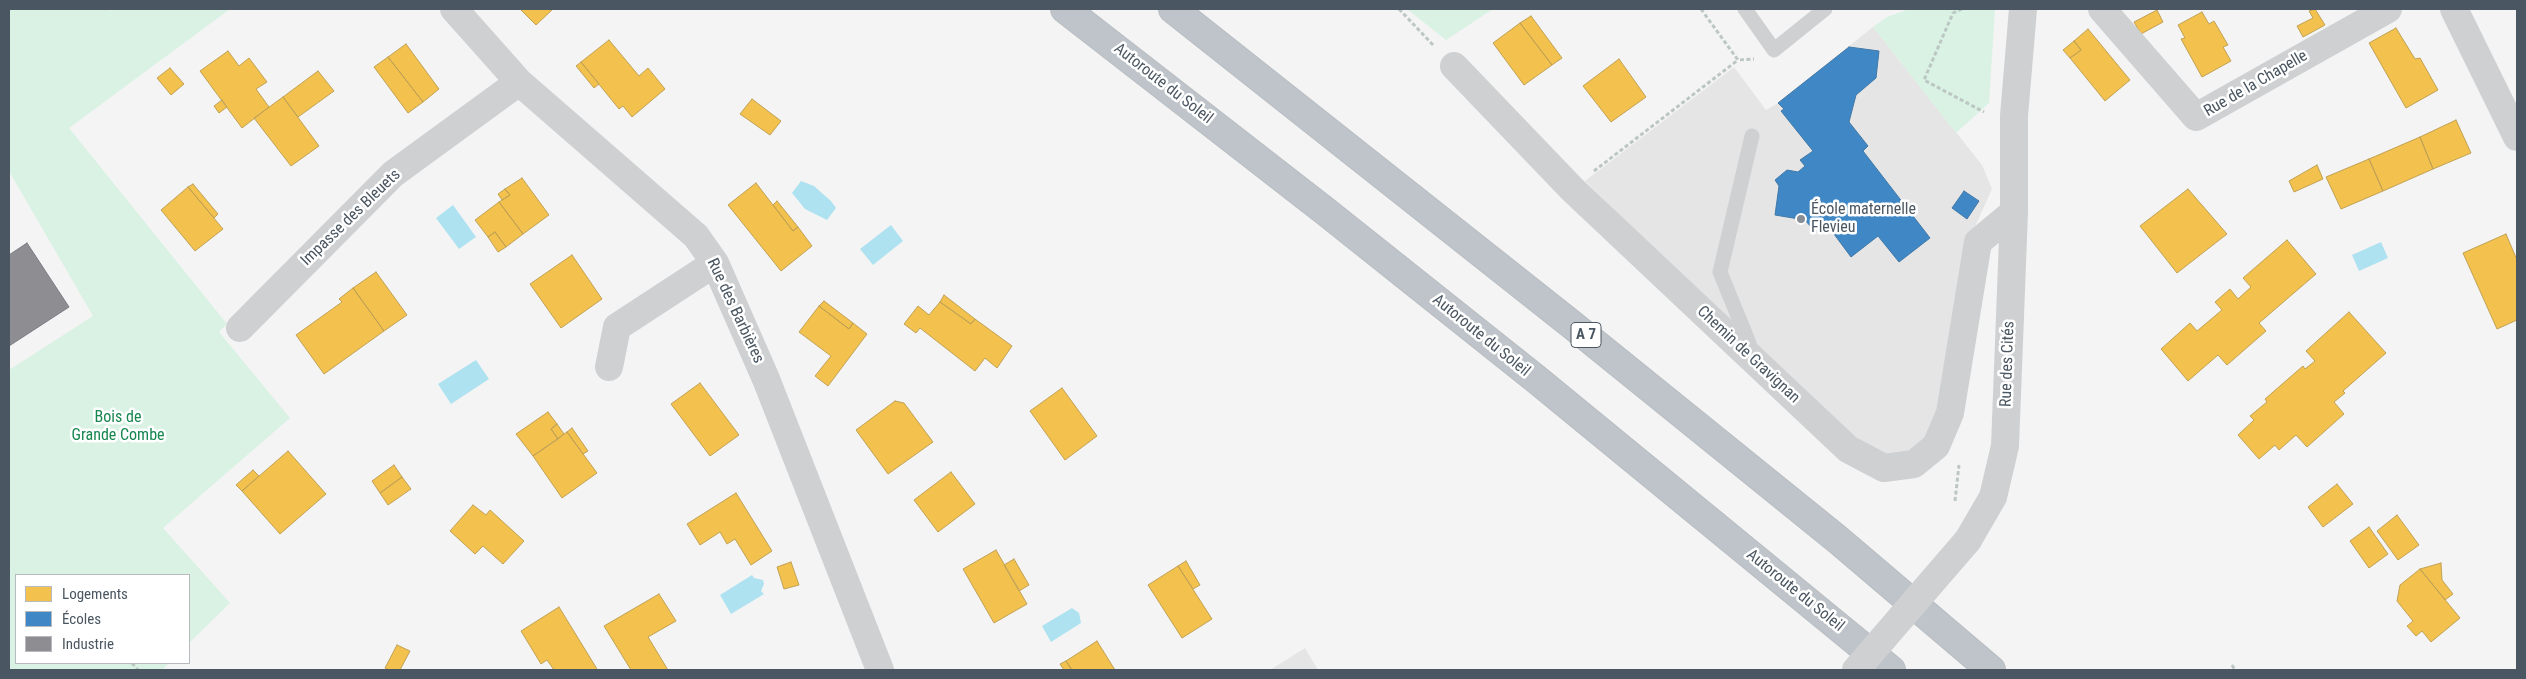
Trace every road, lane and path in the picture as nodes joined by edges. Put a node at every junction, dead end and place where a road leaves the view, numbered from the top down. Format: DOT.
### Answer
graph roads {
  1 [pos="454,9"];
  2 [pos="1065,9"];
  3 [pos="1173,9"];
  4 [pos="1399,9"];
  5 [pos="1701,9"];
  6 [pos="1745,9"];
  7 [pos="1826,9"];
  8 [pos="1962,9"];
  9 [pos="2023,9"];
  10 [pos="2102,9"];
  11 [pos="2388,9"];
  12 [pos="2454,9"];
  13 [pos="1954,11"];
  14 [pos="1774,50"];
  15 [pos="1738,60"];
  16 [pos="1454,66"];
  17 [pos="519,82"];
  18 [pos="2014,116"];
  19 [pos="1752,136"];
  20 [pos="2517,137"];
  21 [pos="1572,189"];
  22 [pos="2014,212"];
  23 [pos="715,263"];
  24 [pos="240,328"];
  25 [pos="1749,355"];
  26 [pos="609,367"];
  27 [pos="2232,665"];
  28 [pos="880,670"];
  29 [pos="1856,670"];
  30 [pos="1891,670"];
  31 [pos="1992,670"];
  32 [pos="2235,670"];
  1 -- 17 [label="street, Rue des Barbières"];
  2 -- 30 [label="highway, Autoroute du Soleil"];
  3 -- 31 [label="highway, A 7"];
  4 -- 16 [label="path"];
  5 -- 15 [label="path"];
  6 -- 14 [label="lane"];
  7 -- 14 [label="lane"];
  8 -- 13 [label="path"];
  9 -- 18 [label="street, Rue des Cités"];
  10 -- 11 [label="street, Rue de la Chapelle"];
  12 -- 20 [label="street"];
  13 -- 18 [label="path"];
  14 -- 15 [label="path"];
  15 -- 21 [label="path"];
  16 -- 21 [label="street, Chemin de Gravignan"];
  17 -- 23 [label="street, Rue des Barbières"];
  17 -- 24 [label="street, Impasse des Bleuets"];
  18 -- 22 [label="street, Rue des Cités"];
  19 -- 25 [label="lane"];
  21 -- 25 [label="street, Chemin de Gravignan"];
  22 -- 25 [label="street, Chemin de Gravignan"];
  22 -- 29 [label="street, Rue des Cités, bridge"];
  23 -- 26 [label="street"];
  23 -- 28 [label="street, Rue des Barbières"];
  27 -- 32 [label="path"];
}
